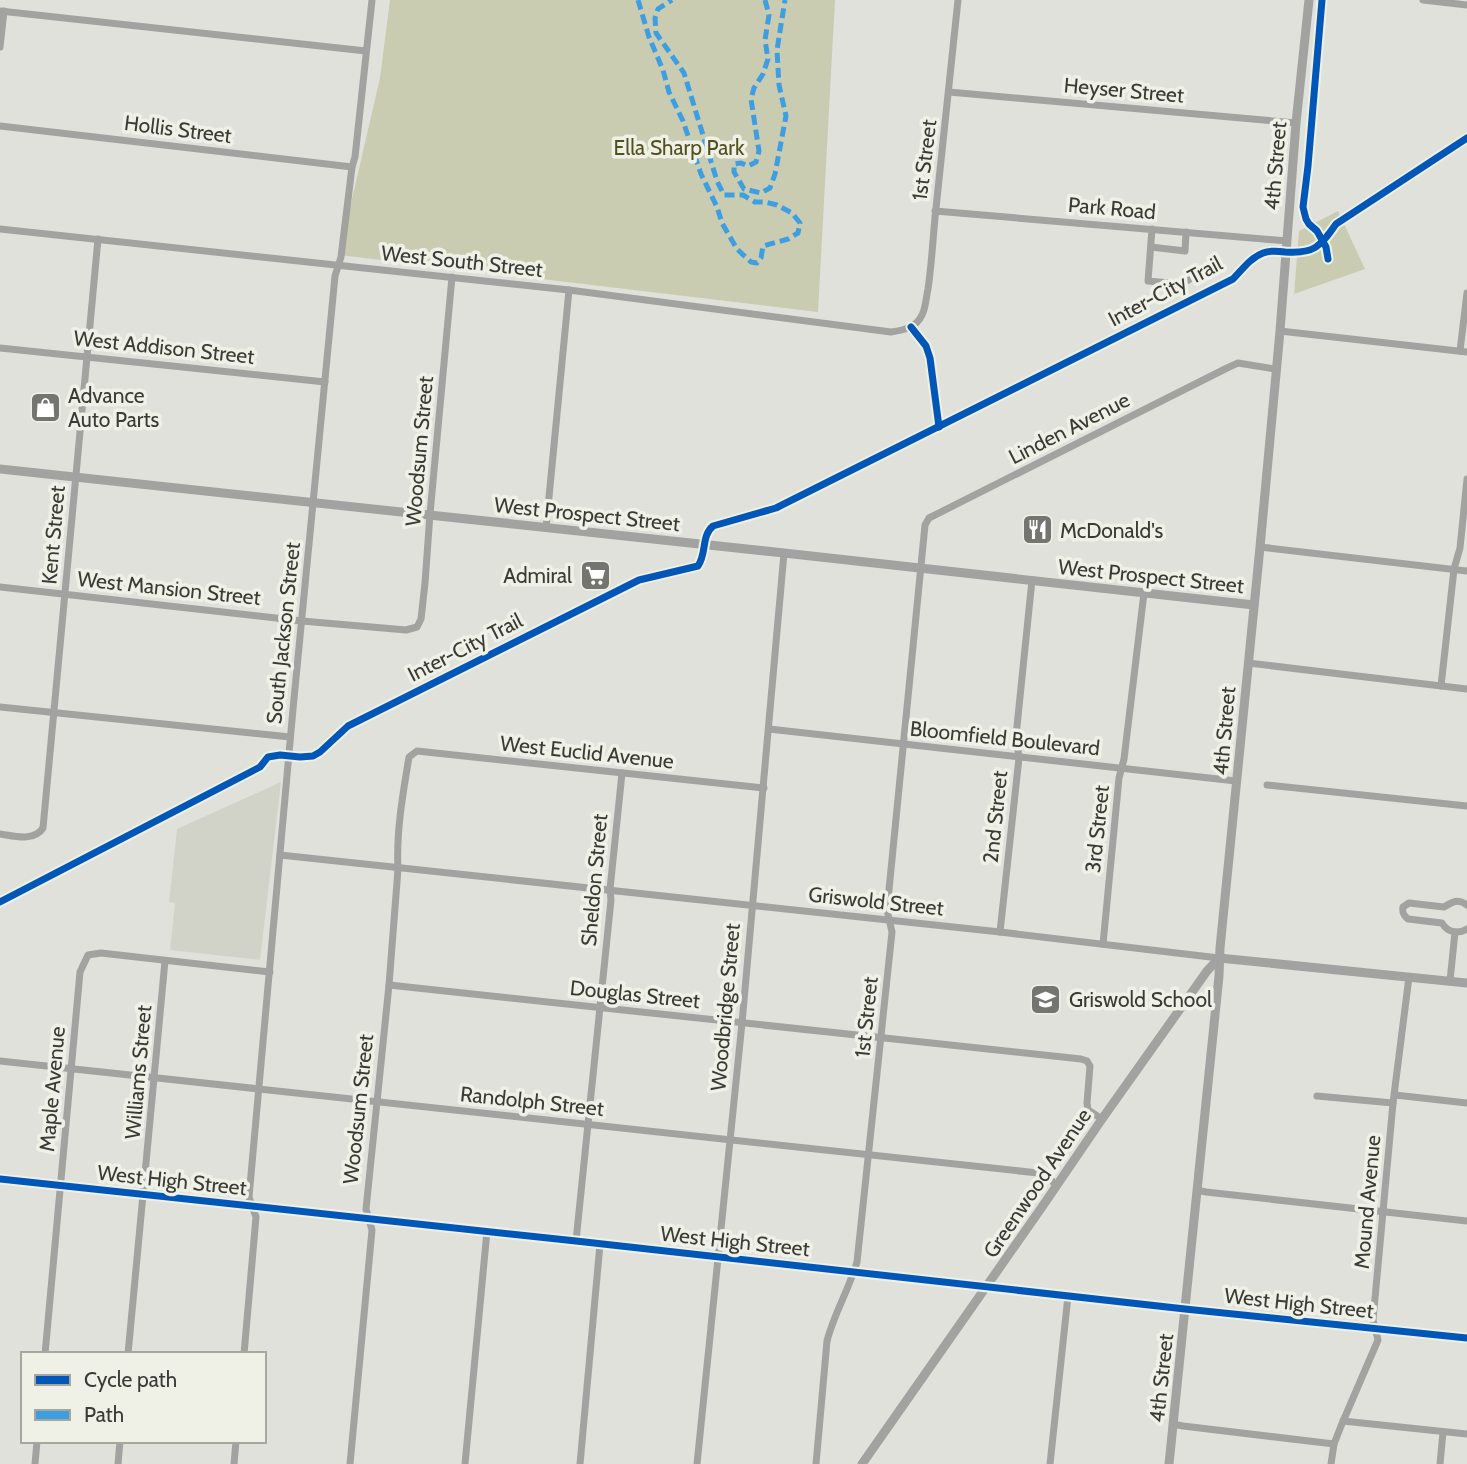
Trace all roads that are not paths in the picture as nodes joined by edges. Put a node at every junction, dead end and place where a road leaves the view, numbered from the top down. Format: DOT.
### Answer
graph roads {
  1 [pos="372,0"];
  2 [pos="958,0"];
  3 [pos="1309,0"];
  4 [pos="1423,0"];
  5 [pos="1467,5"];
  6 [pos="2,11"];
  7 [pos="0,47"];
  8 [pos="366,51"];
  9 [pos="949,92"];
  10 [pos="1296,123"];
  11 [pos="0,126"];
  12 [pos="352,167"];
  13 [pos="935,211"];
  14 [pos="0,229"];
  15 [pos="1152,229"];
  16 [pos="1186,232"];
  17 [pos="98,239"];
  18 [pos="1287,241"];
  19 [pos="1151,247"];
  20 [pos="339,265"];
  21 [pos="1196,276"];
  22 [pos="452,277"];
  23 [pos="569,290"];
  24 [pos="1467,293"];
  25 [pos="917,323"];
  26 [pos="1279,331"];
  27 [pos="0,348"];
  28 [pos="1464,351"];
  29 [pos="87,356"];
  30 [pos="1275,369"];
  31 [pos="325,382"];
  32 [pos="0,469"];
  33 [pos="76,477"];
  34 [pos="1467,479"];
  35 [pos="313,503"];
  36 [pos="430,514"];
  37 [pos="546,528"];
  38 [pos="1260,547"];
  39 [pos="784,553"];
  40 [pos="920,569"];
  41 [pos="1454,569"];
  42 [pos="1467,571"];
  43 [pos="1032,580"];
  44 [pos="0,587"];
  45 [pos="1144,593"];
  46 [pos="65,594"];
  47 [pos="1254,605"];
  48 [pos="302,621"];
  49 [pos="417,627"];
  50 [pos="1248,663"];
  51 [pos="1441,686"];
  52 [pos="1467,689"];
  53 [pos="0,707"];
  54 [pos="53,712"];
  55 [pos="769,729"];
  56 [pos="290,737"];
  57 [pos="903,744"];
  58 [pos="409,757"];
  59 [pos="1019,758"];
  60 [pos="1121,769"];
  61 [pos="622,773"];
  62 [pos="1237,781"];
  63 [pos="1267,786"];
  64 [pos="764,788"];
  65 [pos="1467,806"];
  66 [pos="0,834"];
  67 [pos="280,855"];
  68 [pos="398,869"];
  69 [pos="610,890"];
  70 [pos="753,905"];
  71 [pos="1467,905"];
  72 [pos="1444,907"];
  73 [pos="890,920"];
  74 [pos="1442,923"];
  75 [pos="1467,929"];
  76 [pos="1000,932"];
  77 [pos="1455,932"];
  78 [pos="1103,944"];
  79 [pos="1219,958"];
  80 [pos="165,961"];
  81 [pos="270,972"];
  82 [pos="1409,977"];
  83 [pos="1450,981"];
  84 [pos="1467,983"];
  85 [pos="389,985"];
  86 [pos="600,1007"];
  87 [pos="742,1023"];
  88 [pos="881,1038"];
  89 [pos="0,1061"];
  90 [pos="71,1069"];
  91 [pos="155,1077"];
  92 [pos="259,1089"];
  93 [pos="1317,1096"];
  94 [pos="1394,1099"];
  95 [pos="377,1102"];
  96 [pos="1467,1102"];
  97 [pos="1101,1119"];
  98 [pos="588,1124"];
  99 [pos="730,1140"];
  100 [pos="869,1155"];
  101 [pos="0,1180"];
  102 [pos="61,1186"];
  103 [pos="1056,1186"];
  104 [pos="1197,1190"];
  105 [pos="144,1195"];
  106 [pos="254,1206"];
  107 [pos="1384,1212"];
  108 [pos="368,1219"];
  109 [pos="1467,1221"];
  110 [pos="486,1231"];
  111 [pos="576,1241"];
  112 [pos="600,1244"];
  113 [pos="717,1256"];
  114 [pos="854,1272"];
  115 [pos="986,1286"];
  116 [pos="1068,1296"];
  117 [pos="1185,1309"];
  118 [pos="1375,1329"];
  119 [pos="1467,1338"];
  120 [pos="45,1352"];
  121 [pos="128,1352"];
  122 [pos="244,1352"];
  123 [pos="1343,1420"];
  124 [pos="1173,1423"];
  125 [pos="1443,1432"];
  126 [pos="1467,1434"];
  127 [pos="37,1443"];
  128 [pos="120,1443"];
  129 [pos="236,1443"];
  130 [pos="1334,1444"];
  131 [pos="35,1464"];
  132 [pos="118,1464"];
  133 [pos="234,1464"];
  134 [pos="350,1464"];
  135 [pos="465,1464"];
  136 [pos="580,1464"];
  137 [pos="697,1464"];
  138 [pos="816,1464"];
  139 [pos="863,1464"];
  140 [pos="1050,1464"];
  141 [pos="1169,1464"];
  142 [pos="1331,1464"];
  143 [pos="1440,1464"];
  1 -- 8 [label="street, South Jackson Street"];
  2 -- 9 [label="street, 1st Street"];
  3 -- 10 [label="street, 4th Street"];
  4 -- 5 [label="street"];
  6 -- 7 [label="street"];
  6 -- 8 [label="street"];
  8 -- 12 [label="street, South Jackson Street"];
  9 -- 10 [label="street, Heyser Street"];
  9 -- 13 [label="street, 1st Street"];
  10 -- 18 [label="street, 4th Street"];
  11 -- 12 [label="street, Hollis Street"];
  12 -- 20 [label="street, South Jackson Street"];
  13 -- 15 [label="street, Park Road"];
  13 -- 25 [label="street, 1st Street"];
  14 -- 17 [label="street, West South Street"];
  15 -- 16 [label="street, Park Road"];
  15 -- 19 [label="street"];
  16 -- 18 [label="street, Park Road"];
  16 -- 19 [label="street"];
  17 -- 20 [label="street, West South Street"];
  17 -- 29 [label="street, Kent Street"];
  18 -- 26 [label="street, 4th Street"];
  19 -- 21 [label="street"];
  20 -- 22 [label="street, West South Street"];
  20 -- 31 [label="street, South Jackson Street"];
  22 -- 23 [label="street, West South Street"];
  22 -- 36 [label="street, Woodsum Street"];
  23 -- 25 [label="street, West South Street"];
  23 -- 37 [label="street"];
  24 -- 28 [label="street"];
  26 -- 28 [label="street"];
  26 -- 30 [label="street, 4th Street"];
  27 -- 29 [label="street, West Addison Street"];
  29 -- 31 [label="street, West Addison Street"];
  29 -- 33 [label="street, Kent Street"];
  30 -- 38 [label="street, 4th Street"];
  30 -- 40 [label="street, Linden Avenue"];
  31 -- 35 [label="street, South Jackson Street"];
  32 -- 33 [label="street, West Prospect Street"];
  33 -- 35 [label="street, West Prospect Street"];
  33 -- 46 [label="street, Kent Street"];
  34 -- 41 [label="street"];
  35 -- 36 [label="street, West Prospect Street"];
  35 -- 48 [label="street, South Jackson Street"];
  36 -- 37 [label="street, West Prospect Street"];
  36 -- 49 [label="street, Woodsum Street"];
  37 -- 39 [label="street, West Prospect Street"];
  38 -- 41 [label="street"];
  38 -- 47 [label="street, 4th Street"];
  39 -- 40 [label="street, West Prospect Street"];
  39 -- 55 [label="street, Woodbridge Street"];
  40 -- 43 [label="street, West Prospect Street"];
  40 -- 57 [label="street, 1st Street"];
  41 -- 42 [label="street"];
  41 -- 51 [label="street"];
  43 -- 45 [label="street, West Prospect Street"];
  43 -- 59 [label="street, 2nd Street"];
  44 -- 46 [label="street, West Mansion Street"];
  45 -- 47 [label="street, West Prospect Street"];
  45 -- 60 [label="street, 3rd Street"];
  46 -- 48 [label="street, West Mansion Street"];
  46 -- 54 [label="street, Kent Street"];
  47 -- 50 [label="street, 4th Street"];
  48 -- 49 [label="street, West Mansion Street"];
  48 -- 56 [label="street, South Jackson Street"];
  50 -- 51 [label="street"];
  50 -- 62 [label="street, 4th Street"];
  51 -- 52 [label="street"];
  53 -- 54 [label="street"];
  54 -- 56 [label="street"];
  54 -- 66 [label="street, Kent Street"];
  55 -- 57 [label="street, Bloomfield Boulevard"];
  55 -- 64 [label="street, Woodbridge Street"];
  56 -- 67 [label="street, South Jackson Street"];
  57 -- 59 [label="street, Bloomfield Boulevard"];
  57 -- 73 [label="street, 1st Street"];
  58 -- 61 [label="street, West Euclid Avenue"];
  58 -- 68 [label="street, Woodsum Street"];
  59 -- 60 [label="street, Bloomfield Boulevard"];
  59 -- 76 [label="street, 2nd Street"];
  60 -- 62 [label="street, Bloomfield Boulevard"];
  60 -- 78 [label="street, 3rd Street"];
  61 -- 64 [label="street, West Euclid Avenue"];
  61 -- 69 [label="street, Sheldon Street"];
  62 -- 79 [label="street, 4th Street"];
  63 -- 65 [label="street"];
  64 -- 70 [label="street, Woodbridge Street"];
  67 -- 68 [label="street, Griswold Street"];
  67 -- 81 [label="street, South Jackson Street"];
  68 -- 69 [label="street, Griswold Street"];
  68 -- 85 [label="street, Woodsum Street"];
  69 -- 70 [label="street, Griswold Street"];
  69 -- 86 [label="street, Sheldon Street"];
  70 -- 73 [label="street, Griswold Street"];
  70 -- 87 [label="street, Woodbridge Street"];
  71 -- 72 [label="street"];
  72 -- 74 [label="street"];
  72 -- 74 [label="street"];
  73 -- 76 [label="street, Griswold Street"];
  73 -- 88 [label="street, 1st Street"];
  74 -- 77 [label="street"];
  75 -- 77 [label="street"];
  76 -- 78 [label="street, Griswold Street"];
  77 -- 83 [label="street"];
  78 -- 79 [label="street, Griswold Street"];
  79 -- 82 [label="street, Griswold Street"];
  79 -- 97 [label="street, Greenwood Avenue"];
  79 -- 104 [label="street, 4th Street"];
  80 -- 81 [label="street"];
  80 -- 90 [label="street, Maple Avenue"];
  80 -- 91 [label="street, Williams Street"];
  81 -- 92 [label="street, South Jackson Street"];
  82 -- 83 [label="street, Griswold Street"];
  82 -- 94 [label="street, Mound Avenue"];
  83 -- 84 [label="street, Griswold Street"];
  85 -- 86 [label="street, Douglas Street"];
  85 -- 95 [label="street, Woodsum Street"];
  86 -- 87 [label="street, Douglas Street"];
  86 -- 98 [label="street, Sheldon Street"];
  87 -- 88 [label="street, Douglas Street"];
  87 -- 99 [label="street, Woodbridge Street"];
  88 -- 97 [label="street, Douglas Street"];
  88 -- 100 [label="street, 1st Street"];
  89 -- 90 [label="street, Randolph Street"];
  90 -- 91 [label="street, Randolph Street"];
  90 -- 102 [label="street, Maple Avenue"];
  91 -- 92 [label="street, Randolph Street"];
  91 -- 105 [label="street, Williams Street"];
  92 -- 95 [label="street, Randolph Street"];
  92 -- 106 [label="street, South Jackson Street"];
  93 -- 94 [label="street"];
  94 -- 96 [label="street"];
  94 -- 107 [label="street, Mound Avenue"];
  95 -- 98 [label="street, Randolph Street"];
  95 -- 108 [label="street, Woodsum Street"];
  97 -- 103 [label="street, Greenwood Avenue"];
  98 -- 99 [label="street, Randolph Street"];
  98 -- 111 [label="street, Sheldon Street"];
  99 -- 100 [label="street, Randolph Street"];
  99 -- 113 [label="street, Woodbridge Street"];
  100 -- 103 [label="street, Randolph Street"];
  100 -- 114 [label="street, 1st Street"];
  101 -- 102 [label="street, West High Street"];
  102 -- 105 [label="street, West High Street"];
  102 -- 120 [label="street, Maple Avenue"];
  103 -- 115 [label="street, Greenwood Avenue"];
  104 -- 107 [label="street"];
  104 -- 117 [label="street, 4th Street"];
  105 -- 106 [label="street, West High Street"];
  105 -- 121 [label="street, Williams Street"];
  106 -- 108 [label="street, West High Street"];
  106 -- 122 [label="street, South Jackson Street"];
  107 -- 109 [label="street"];
  107 -- 118 [label="street, Mound Avenue"];
  108 -- 110 [label="street, West High Street"];
  108 -- 134 [label="street, Woodsum Street"];
  110 -- 111 [label="street, West High Street"];
  110 -- 135 [label="street"];
  111 -- 112 [label="street, West High Street"];
  112 -- 113 [label="street, West High Street"];
  112 -- 136 [label="street"];
  113 -- 114 [label="street, West High Street"];
  113 -- 137 [label="street, Woodbridge Street"];
  114 -- 115 [label="street, West High Street"];
  114 -- 138 [label="street, 1st Street"];
  115 -- 116 [label="street, West High Street"];
  115 -- 139 [label="street, Greenwood Avenue"];
  116 -- 117 [label="street, West High Street"];
  116 -- 140 [label="street"];
  117 -- 118 [label="street, West High Street"];
  117 -- 124 [label="street, 4th Street"];
  118 -- 119 [label="street, West High Street"];
  118 -- 123 [label="street, Mound Avenue"];
  123 -- 125 [label="street"];
  123 -- 130 [label="street, Mound Avenue"];
  124 -- 130 [label="street"];
  124 -- 141 [label="street, 4th Street"];
  125 -- 126 [label="street"];
  125 -- 143 [label="street"];
  127 -- 131 [label="street"];
  128 -- 132 [label="street"];
  129 -- 133 [label="street"];
  130 -- 142 [label="street, Mound Avenue"];
}
